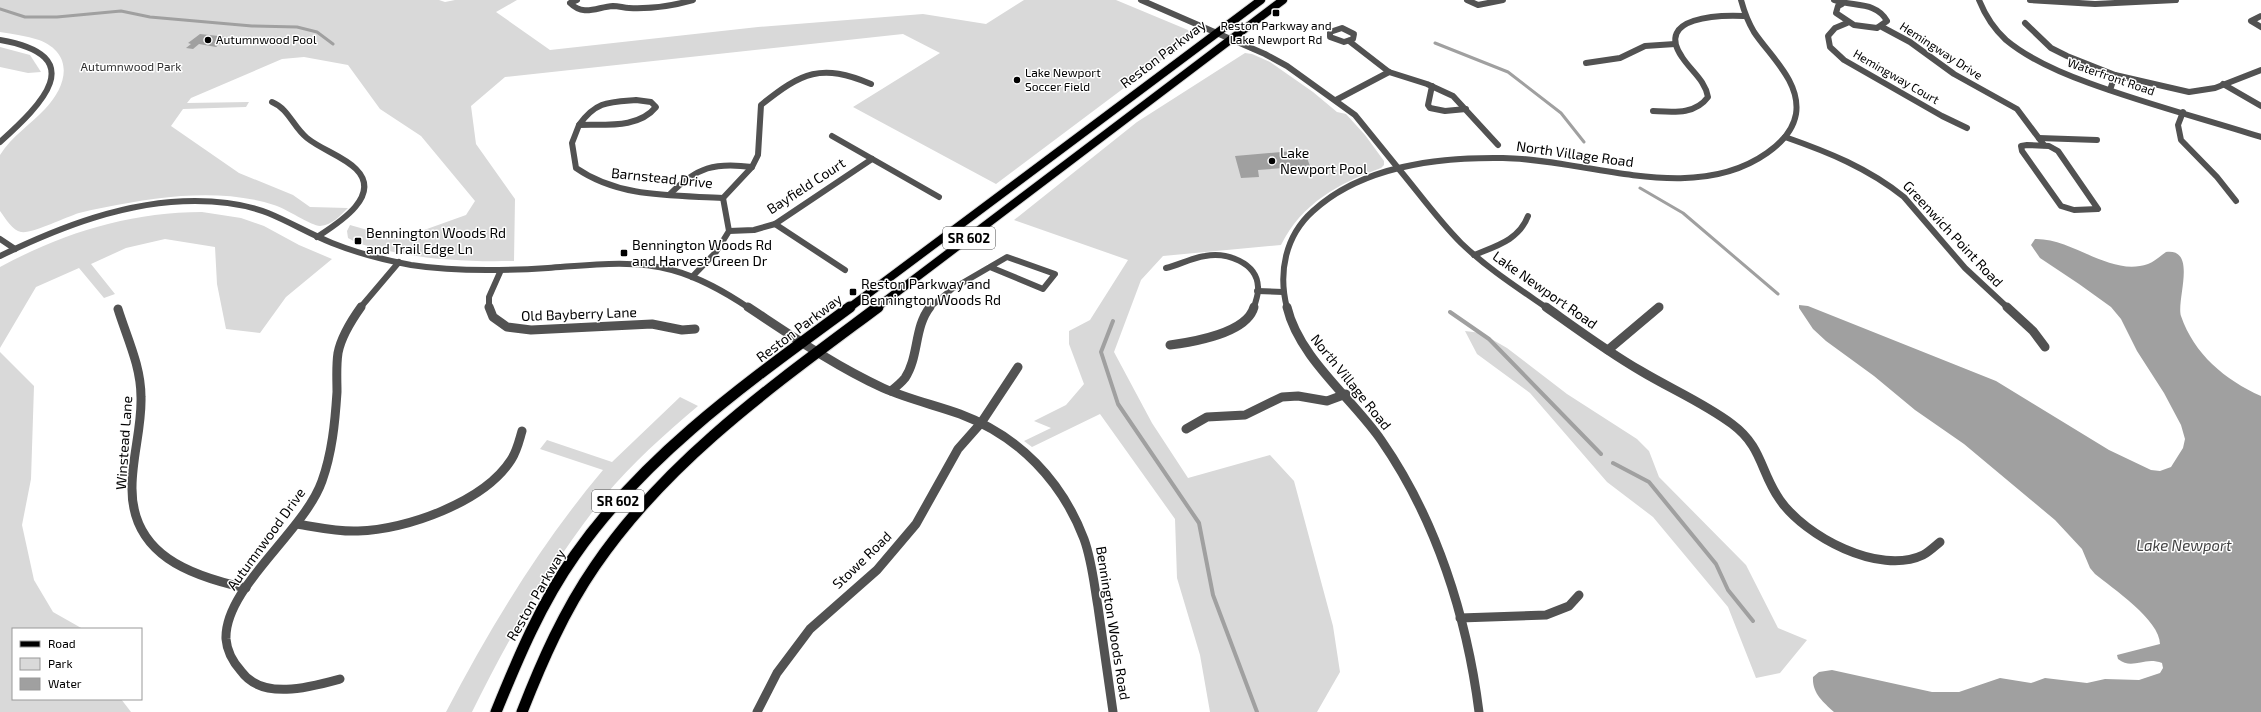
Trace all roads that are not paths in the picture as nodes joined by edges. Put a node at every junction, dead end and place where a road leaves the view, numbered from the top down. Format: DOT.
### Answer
graph roads {
  1 [pos="577,0"];
  2 [pos="617,0"];
  3 [pos="693,0"];
  4 [pos="1141,0"];
  5 [pos="1261,0"];
  6 [pos="1283,0"];
  7 [pos="1467,0"];
  8 [pos="1503,0"];
  9 [pos="1741,0"];
  10 [pos="1834,0"];
  11 [pos="1979,0"];
  12 [pos="2030,0"];
  13 [pos="2176,0"];
  14 [pos="1842,4"];
  15 [pos="613,6"];
  16 [pos="1744,16"];
  17 [pos="2261,16"];
  18 [pos="1847,23"];
  19 [pos="2025,23"];
  20 [pos="1882,27"];
  21 [pos="2261,27"];
  22 [pos="1216,33"];
  23 [pos="1230,39"];
  24 [pos="0,40"];
  25 [pos="1349,41"];
  26 [pos="1675,44"];
  27 [pos="1586,63"];
  28 [pos="2261,70"];
  29 [pos="1389,72"];
  30 [pos="2115,75"];
  31 [pos="871,84"];
  32 [pos="2223,84"];
  33 [pos="1432,86"];
  34 [pos="2110,90"];
  35 [pos="1336,100"];
  36 [pos="272,102"];
  37 [pos="2261,106"];
  38 [pos="1466,109"];
  39 [pos="1653,111"];
  40 [pos="2183,112"];
  41 [pos="579,125"];
  42 [pos="1967,128"];
  43 [pos="832,136"];
  44 [pos="1786,136"];
  45 [pos="2039,138"];
  46 [pos="2261,138"];
  47 [pos="2097,140"];
  48 [pos="0,142"];
  49 [pos="1498,145"];
  50 [pos="2044,145"];
  51 [pos="872,159"];
  52 [pos="752,167"];
  53 [pos="1398,168"];
  54 [pos="670,194"];
  55 [pos="723,198"];
  56 [pos="939,198"];
  57 [pos="2236,201"];
  58 [pos="1528,216"];
  59 [pos="774,224"];
  60 [pos="729,231"];
  61 [pos="317,237"];
  62 [pos="0,239"];
  63 [pos="15,249"];
  64 [pos="1474,255"];
  65 [pos="0,256"];
  66 [pos="399,262"];
  67 [pos="990,267"];
  68 [pos="1166,268"];
  69 [pos="500,270"];
  70 [pos="845,270"];
  71 [pos="692,276"];
  72 [pos="1257,292"];
  73 [pos="1283,292"];
  74 [pos="1659,307"];
  75 [pos="118,309"];
  76 [pos="695,329"];
  77 [pos="803,343"];
  78 [pos="1170,345"];
  79 [pos="2045,347"];
  80 [pos="1608,350"];
  81 [pos="819,352"];
  82 [pos="1018,367"];
  83 [pos="891,391"];
  84 [pos="1346,394"];
  85 [pos="981,423"];
  86 [pos="1186,429"];
  87 [pos="522,430"];
  88 [pos="297,524"];
  89 [pos="1940,542"];
  90 [pos="246,588"];
  91 [pos="1579,595"];
  92 [pos="1460,618"];
  93 [pos="340,679"];
  94 [pos="496,712"];
  95 [pos="522,712"];
  96 [pos="756,712"];
  97 [pos="1113,712"];
  98 [pos="1479,712"];
  1 -- 15 [label="street"];
  2 -- 15 [label="street"];
  3 -- 15 [label="street"];
  4 -- 22 [label="street, Lake Newport Road"];
  5 -- 22 [label="main road, Reston Parkway / SR 602"];
  6 -- 23 [label="main road, Reston Parkway / SR 602"];
  7 -- 8 [label="street"];
  9 -- 16 [label="street, North Village Road"];
  10 -- 14 [label="street, Hemingway Drive"];
  11 -- 34 [label="street, Waterfront Road"];
  12 -- 13 [label="street"];
  14 -- 18 [label="street"];
  14 -- 20 [label="street, Hemingway Drive"];
  16 -- 26 [label="street"];
  16 -- 44 [label="street, North Village Road"];
  17 -- 21 [label="street"];
  18 -- 20 [label="street"];
  18 -- 42 [label="street, Hemingway Court"];
  19 -- 30 [label="street"];
  20 -- 45 [label="street, Hemingway Drive"];
  22 -- 23 [label="street, Lake Newport Road"];
  22 -- 77 [label="main road, Reston Parkway / SR 602"];
  23 -- 35 [label="street, Lake Newport Road"];
  23 -- 81 [label="main road, Reston Parkway / SR 602"];
  24 -- 48 [label="street"];
  25 -- 29 [label="street"];
  26 -- 27 [label="street"];
  26 -- 39 [label="street"];
  28 -- 32 [label="street"];
  29 -- 33 [label="street"];
  29 -- 35 [label="street"];
  30 -- 32 [label="street"];
  30 -- 34 [label="street"];
  31 -- 52 [label="street"];
  32 -- 37 [label="street"];
  33 -- 38 [label="street"];
  33 -- 38 [label="street"];
  34 -- 40 [label="street, Waterfront Road"];
  35 -- 53 [label="street, Lake Newport Road"];
  36 -- 61 [label="street"];
  38 -- 49 [label="street"];
  40 -- 46 [label="street, Waterfront Road"];
  40 -- 57 [label="street"];
  41 -- 41 [label="street, Barnstead Drive"];
  41 -- 54 [label="street, Barnstead Drive"];
  43 -- 51 [label="street, Bayfield Court"];
  44 -- 53 [label="street, North Village Road"];
  44 -- 79 [label="street, Greenwich Point Road"];
  45 -- 47 [label="street"];
  45 -- 50 [label="street, Hemingway Drive"];
  50 -- 50 [label="street, Hemingway Drive"];
  51 -- 56 [label="street, Bayfield Court"];
  51 -- 59 [label="street, Bayfield Court"];
  52 -- 54 [label="street"];
  52 -- 55 [label="street"];
  53 -- 64 [label="street, Lake Newport Road"];
  53 -- 73 [label="street, North Village Road"];
  54 -- 55 [label="street, Barnstead Drive"];
  55 -- 60 [label="street"];
  58 -- 64 [label="street"];
  59 -- 60 [label="street, Bayfield Court"];
  59 -- 70 [label="street"];
  60 -- 71 [label="street"];
  61 -- 63 [label="street, Bennington Woods Road"];
  61 -- 66 [label="street, Bennington Woods Road"];
  62 -- 63 [label="street"];
  63 -- 65 [label="street, Bennington Woods Road"];
  64 -- 80 [label="street, Lake Newport Road"];
  66 -- 69 [label="street, Bennington Woods Road"];
  66 -- 88 [label="street, Autumnwood Drive"];
  67 -- 67 [label="street"];
  67 -- 83 [label="street"];
  68 -- 72 [label="street"];
  69 -- 71 [label="street, Bennington Woods Road"];
  69 -- 76 [label="street, Old Bayberry Lane"];
  71 -- 77 [label="street, Bennington Woods Road"];
  72 -- 73 [label="street"];
  72 -- 78 [label="street"];
  73 -- 84 [label="street, North Village Road"];
  74 -- 80 [label="street"];
  75 -- 90 [label="street, Winstead Lane"];
  77 -- 81 [label="street, Bennington Woods Road"];
  77 -- 94 [label="main road, Reston Parkway / SR 602"];
  80 -- 89 [label="street, Lake Newport Road"];
  81 -- 83 [label="street, Bennington Woods Road"];
  81 -- 95 [label="main road, Reston Parkway / SR 602"];
  82 -- 85 [label="street, Stowe Road"];
  83 -- 85 [label="street, Bennington Woods Road"];
  84 -- 86 [label="street"];
  84 -- 92 [label="street, North Village Road"];
  85 -- 96 [label="street, Stowe Road"];
  85 -- 97 [label="street, Bennington Woods Road"];
  87 -- 88 [label="street"];
  88 -- 90 [label="street, Autumnwood Drive"];
  90 -- 93 [label="street, Autumnwood Drive"];
  91 -- 92 [label="street"];
  92 -- 98 [label="street, North Village Road"];
}
